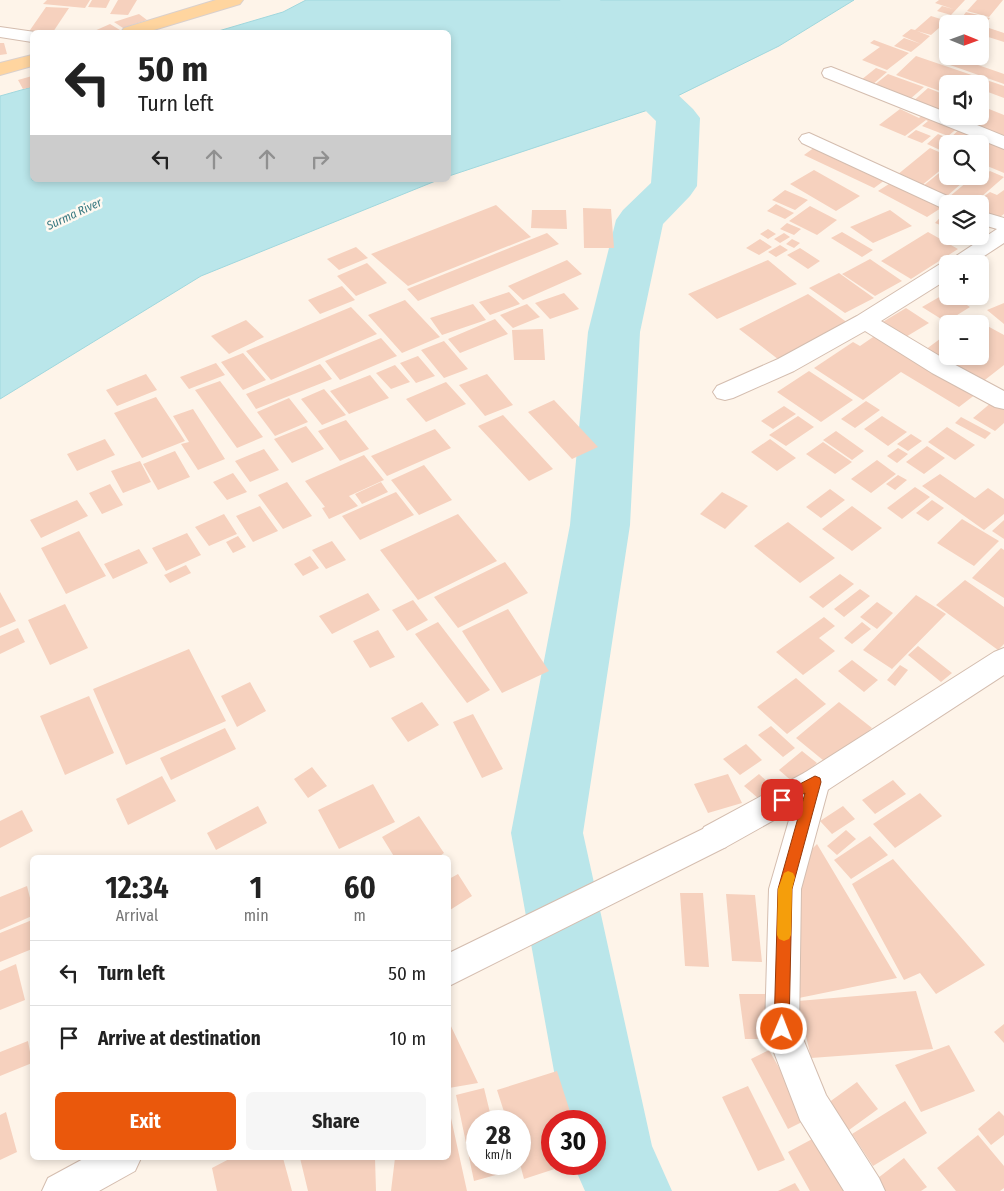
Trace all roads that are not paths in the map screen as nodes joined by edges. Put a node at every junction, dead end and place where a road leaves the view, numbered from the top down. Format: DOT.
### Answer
graph roads {
  1 [pos="234,0"];
  2 [pos="136,30"];
  3 [pos="0,32"];
  4 [pos="30,37"];
  5 [pos="30,61"];
  6 [pos="0,69"];
  7 [pos="831,73"];
  8 [pos="810,139"];
  9 [pos="1004,144"];
  10 [pos="939,199"];
  11 [pos="989,220"];
  12 [pos="1004,225"];
  13 [pos="1004,234"];
  14 [pos="971,255"];
  15 [pos="939,275"];
  16 [pos="865,320"];
  17 [pos="724,392"];
  18 [pos="1004,401"];
  19 [pos="1004,660"];
  20 [pos="815,782"];
  21 [pos="452,968"];
  22 [pos="118,1160"];
  23 [pos="61,1191"];
  24 [pos="866,1191"];
  1 -- 2 [label="main road"];
  3 -- 4 [label="street"];
  5 -- 6 [label="main road"];
  7 -- 9 [label="street"];
  8 -- 10 [label="street"];
  11 -- 12 [label="street"];
  13 -- 14 [label="street"];
  15 -- 16 [label="street"];
  16 -- 17 [label="street"];
  16 -- 18 [label="street"];
  19 -- 20 [label="street"];
  20 -- 21 [label="street"];
  20 -- 24 [label="street"];
  22 -- 23 [label="street"];
}
